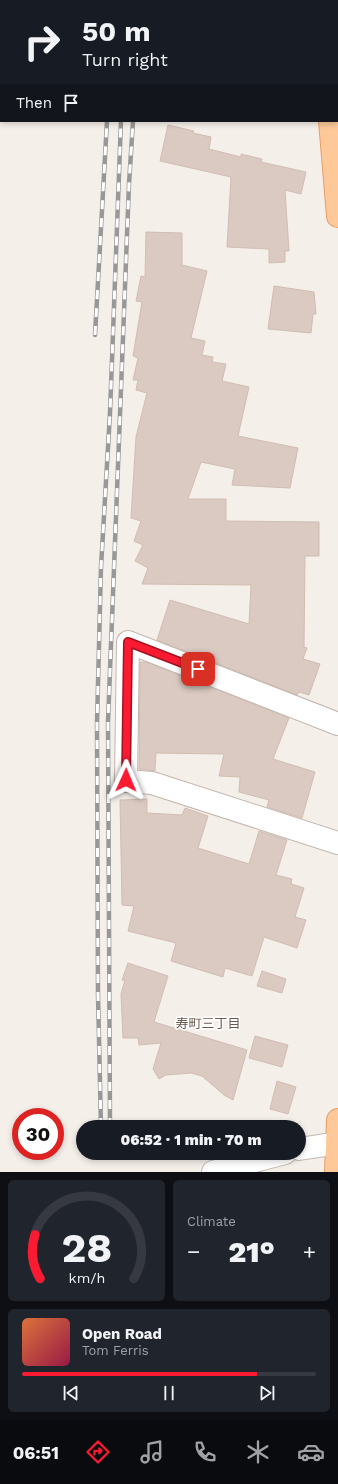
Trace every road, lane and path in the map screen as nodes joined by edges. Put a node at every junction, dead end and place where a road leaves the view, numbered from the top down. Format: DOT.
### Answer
graph roads {
  1 [pos="330,122"];
  2 [pos="338,216"];
  3 [pos="338,724"];
  4 [pos="338,843"];
  5 [pos="338,1120"];
  6 [pos="338,1143"];
  7 [pos="306,1148"];
  8 [pos="258,1160"];
  9 [pos="213,1172"];
  10 [pos="336,1172"];
  1 -- 2 [label="main road"];
  3 -- 4 [label="street"];
  5 -- 6 [label="main road"];
  6 -- 7 [label="street"];
  6 -- 10 [label="main road"];
  8 -- 9 [label="street"];
}
